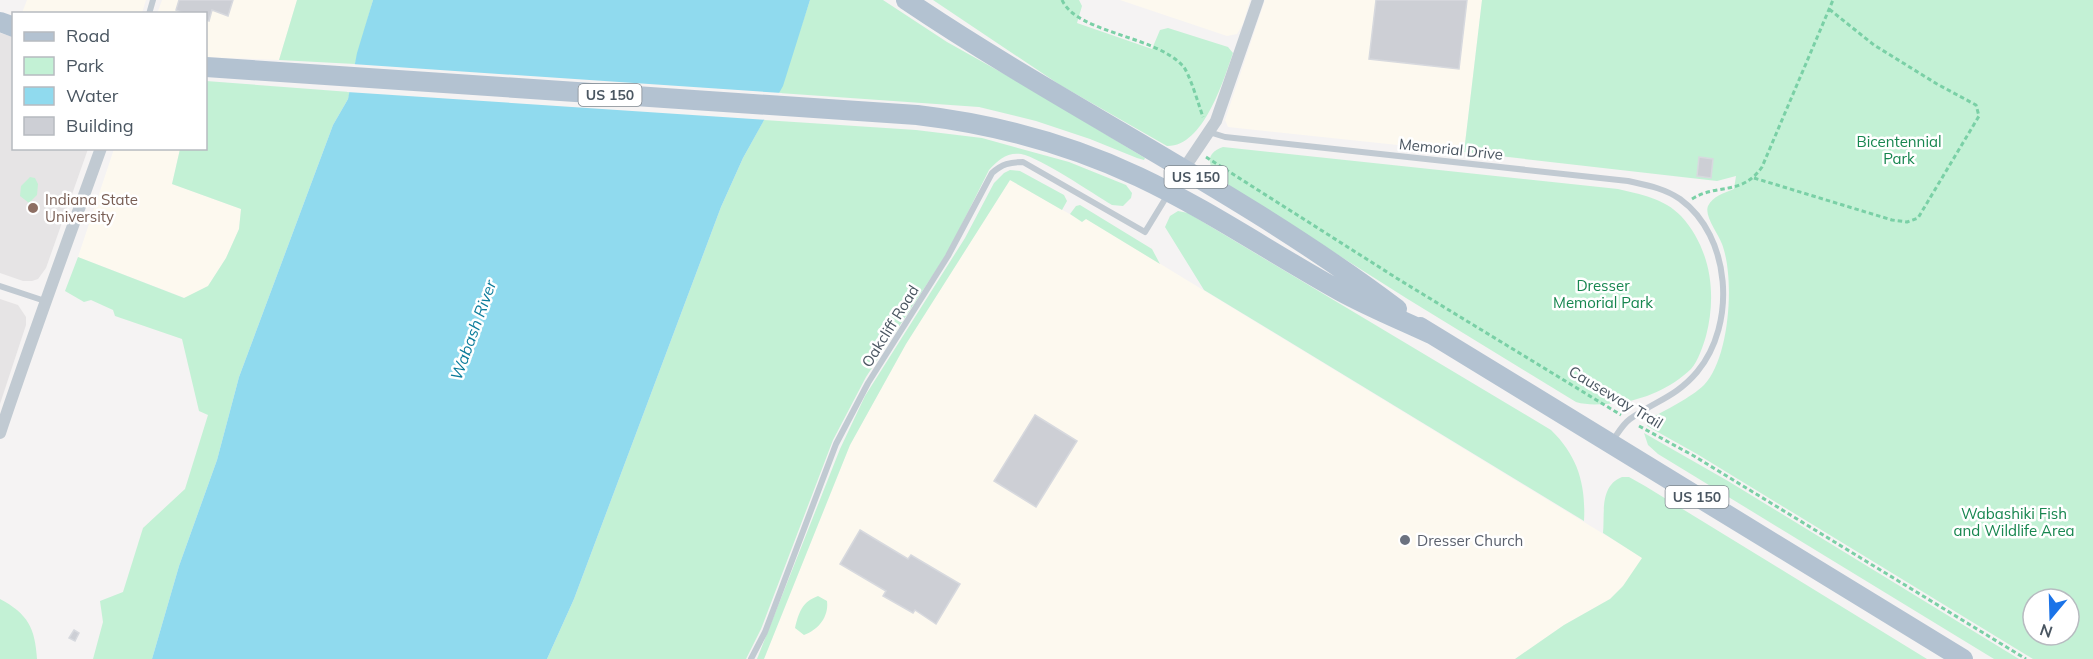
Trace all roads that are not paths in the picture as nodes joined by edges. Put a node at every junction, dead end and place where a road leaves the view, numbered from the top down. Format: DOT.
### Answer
graph roads {
  1 [pos="906,0"];
  2 [pos="1258,0"];
  3 [pos="207,68"];
  4 [pos="1209,132"];
  5 [pos="99,150"];
  6 [pos="1184,169"];
  7 [pos="1169,191"];
  8 [pos="0,286"];
  9 [pos="45,301"];
  10 [pos="1431,334"];
  11 [pos="0,433"];
  12 [pos="1610,444"];
  13 [pos="751,659"];
  14 [pos="1963,659"];
  1 -- 6 [label="main road, US 150"];
  2 -- 4 [label="street"];
  3 -- 7 [label="main road, US 150"];
  4 -- 6 [label="street"];
  4 -- 12 [label="lane, Memorial Drive"];
  5 -- 9 [label="street"];
  6 -- 7 [label="street"];
  6 -- 10 [label="main road, US 150"];
  7 -- 10 [label="main road, US 150"];
  7 -- 13 [label="lane, Oakcliff Road"];
  8 -- 9 [label="lane"];
  9 -- 11 [label="street"];
  10 -- 12 [label="main road, US 150"];
  12 -- 14 [label="main road, US 150"];
}
